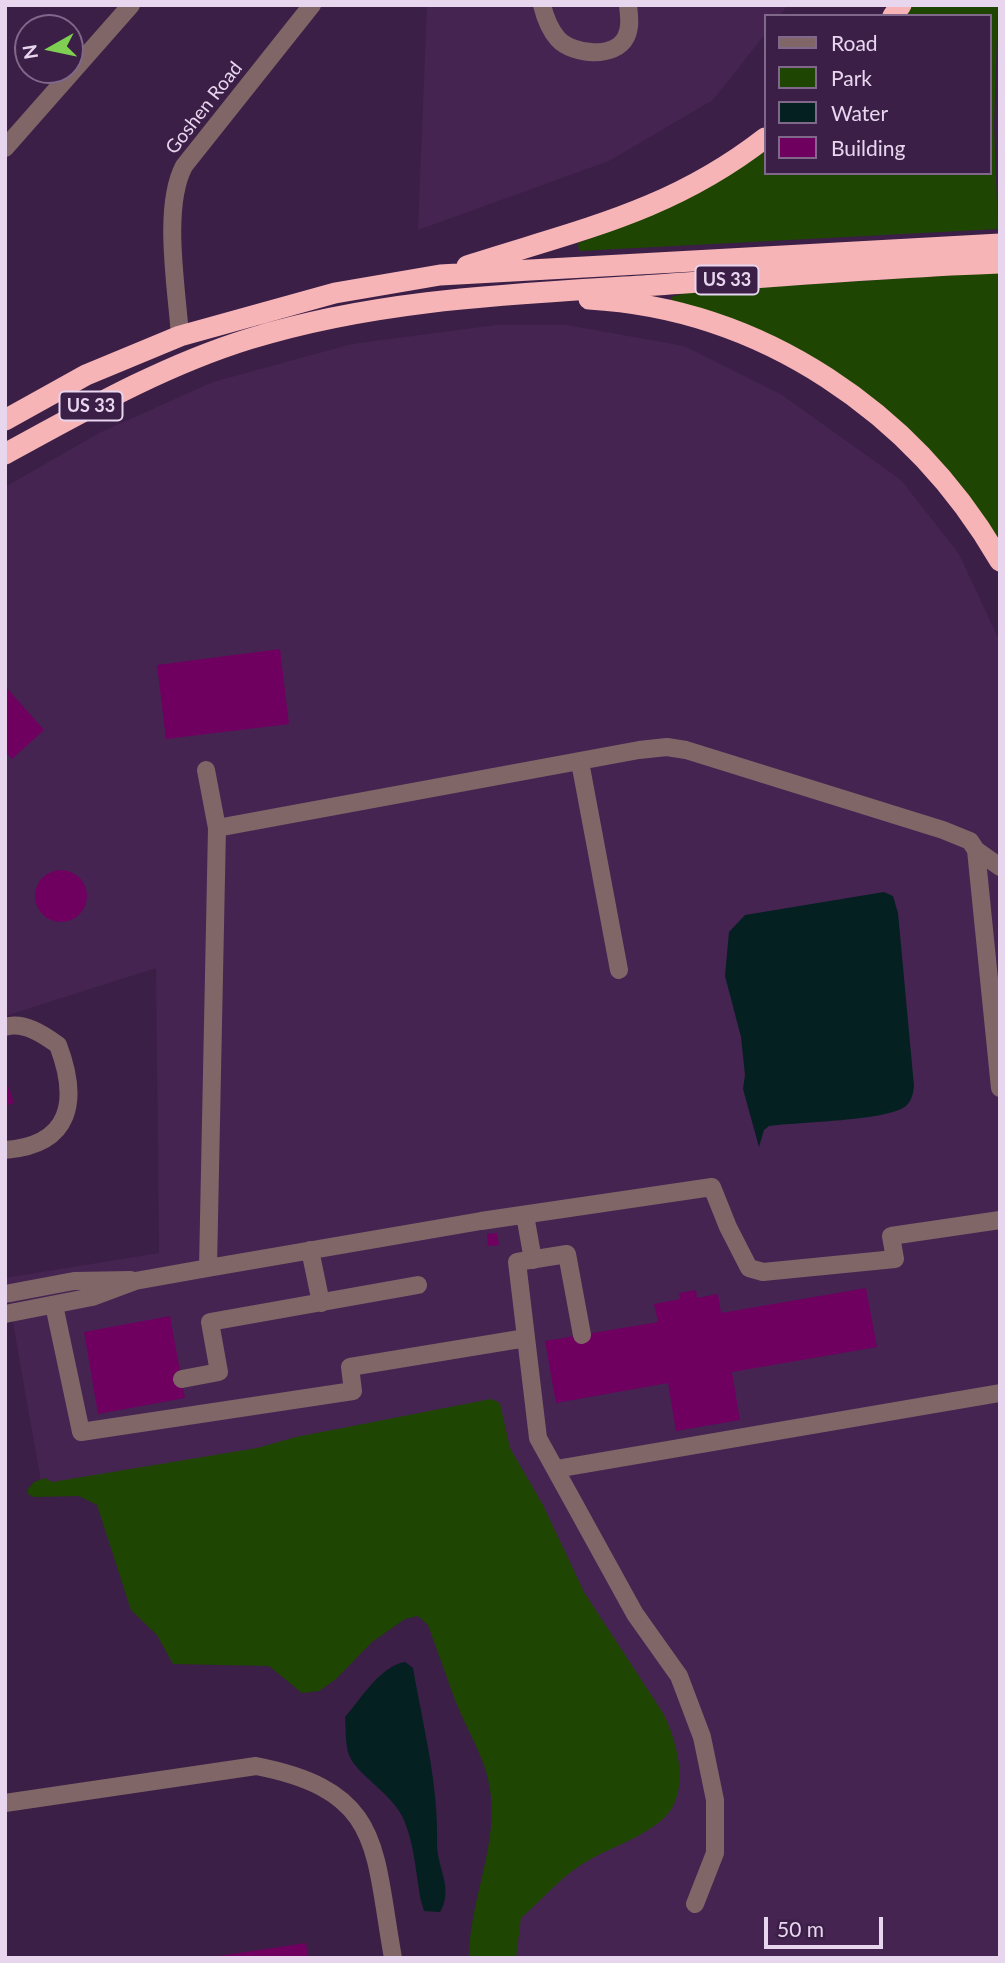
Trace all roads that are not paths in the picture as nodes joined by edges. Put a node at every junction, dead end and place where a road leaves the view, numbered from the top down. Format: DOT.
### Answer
graph roads {
  1 [pos="131,5"];
  2 [pos="312,5"];
  3 [pos="542,5"];
  4 [pos="628,5"];
  5 [pos="764,139"];
  6 [pos="5,148"];
  7 [pos="1000,244"];
  8 [pos="956,255"];
  9 [pos="1000,263"];
  10 [pos="440,275"];
  11 [pos="499,294"];
  12 [pos="180,336"];
  13 [pos="5,420"];
  14 [pos="5,454"];
  15 [pos="1000,561"];
  16 [pos="580,762"];
  17 [pos="206,770"];
  18 [pos="217,828"];
  19 [pos="976,850"];
  20 [pos="1000,867"];
  21 [pos="619,970"];
  22 [pos="5,1027"];
  23 [pos="1000,1088"];
  24 [pos="5,1150"];
  25 [pos="525,1215"];
  26 [pos="1000,1220"];
  27 [pos="310,1250"];
  28 [pos="533,1260"];
  29 [pos="208,1268"];
  30 [pos="135,1281"];
  31 [pos="418,1285"];
  32 [pos="5,1294"];
  33 [pos="321,1303"];
  34 [pos="54,1305"];
  35 [pos="5,1314"];
  36 [pos="582,1335"];
  37 [pos="526,1338"];
  38 [pos="182,1379"];
  39 [pos="1000,1394"];
  40 [pos="556,1469"];
  41 [pos="5,1803"];
  42 [pos="695,1904"];
  43 [pos="393,1958"];
  1 -- 6 [label="street"];
  2 -- 12 [label="street, Goshen Road"];
  3 -- 4 [label="street"];
  5 -- 10 [label="highway, US 33"];
  7 -- 8 [label="highway"];
  8 -- 9 [label="highway, US 33"];
  8 -- 10 [label="highway"];
  8 -- 11 [label="highway, US 33"];
  10 -- 12 [label="highway, US 33"];
  11 -- 14 [label="highway, US 33"];
  11 -- 15 [label="highway"];
  12 -- 13 [label="highway, US 33"];
  16 -- 18 [label="street"];
  16 -- 19 [label="street"];
  16 -- 21 [label="street"];
  17 -- 18 [label="street"];
  18 -- 29 [label="street"];
  19 -- 20 [label="street"];
  19 -- 23 [label="street"];
  22 -- 24 [label="street"];
  25 -- 26 [label="street"];
  25 -- 27 [label="street"];
  25 -- 28 [label="street"];
  27 -- 29 [label="street"];
  27 -- 33 [label="street"];
  28 -- 36 [label="street"];
  28 -- 37 [label="street"];
  29 -- 30 [label="street"];
  30 -- 32 [label="street"];
  30 -- 34 [label="street"];
  31 -- 33 [label="street"];
  33 -- 38 [label="street"];
  34 -- 35 [label="street"];
  34 -- 37 [label="street"];
  37 -- 40 [label="street"];
  39 -- 40 [label="street"];
  40 -- 42 [label="street"];
  41 -- 43 [label="street"];
}
